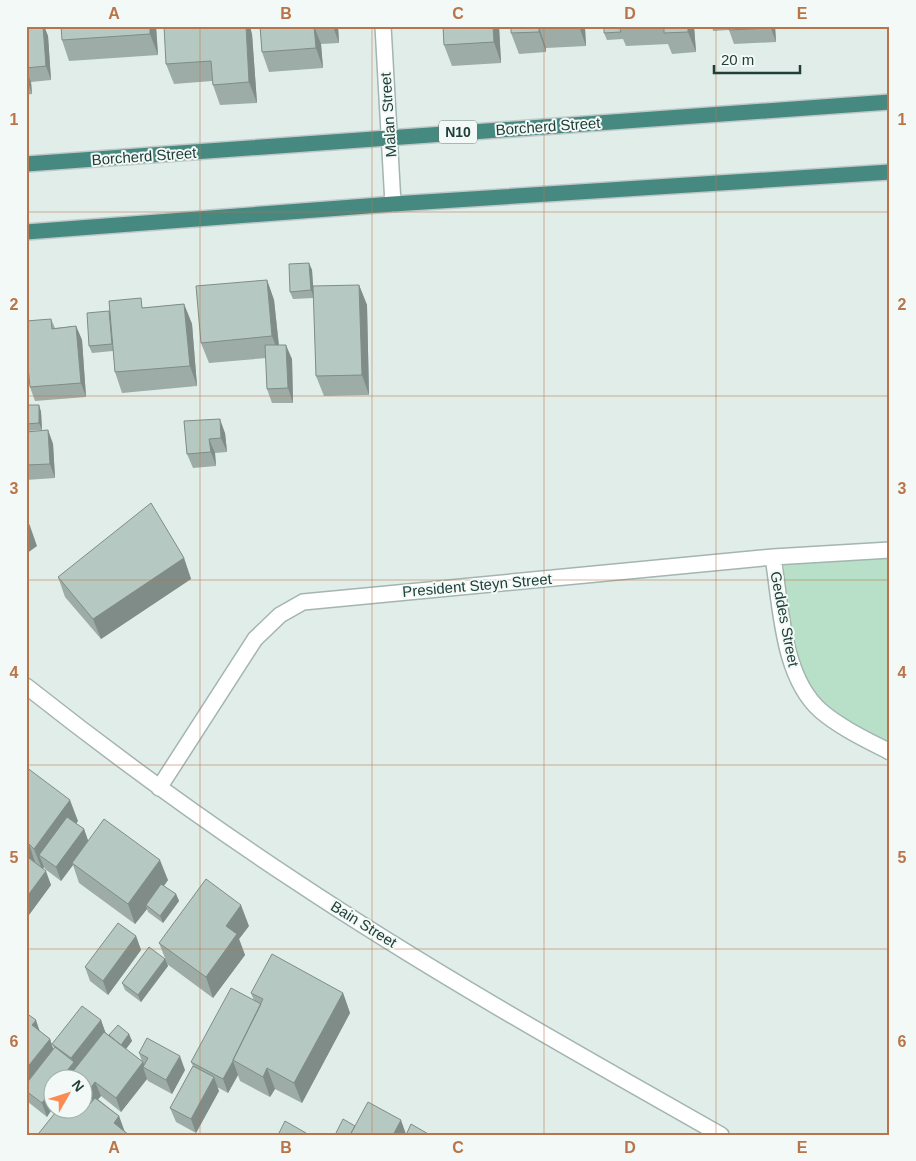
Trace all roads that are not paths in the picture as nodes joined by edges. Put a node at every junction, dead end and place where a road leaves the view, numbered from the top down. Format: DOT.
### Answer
graph roads {
  1 [pos="383,26"];
  2 [pos="890,102"];
  3 [pos="388,137"];
  4 [pos="26,164"];
  5 [pos="890,172"];
  6 [pos="393,204"];
  7 [pos="26,232"];
  8 [pos="890,550"];
  9 [pos="773,557"];
  10 [pos="26,686"];
  11 [pos="890,752"];
  12 [pos="159,788"];
  13 [pos="712,1133"];
  1 -- 3 [label="street, Malan Street"];
  2 -- 3 [label="highway, Borcherd Street / N10"];
  3 -- 4 [label="highway, Borcherd Street / N10"];
  3 -- 6 [label="street, Malan Street"];
  5 -- 6 [label="highway"];
  6 -- 7 [label="highway"];
  8 -- 9 [label="street, President Steyn Street"];
  9 -- 11 [label="street, Geddes Street"];
  9 -- 12 [label="street, President Steyn Street"];
  10 -- 12 [label="street, Bain Street"];
  12 -- 13 [label="street, Bain Street"];
}
